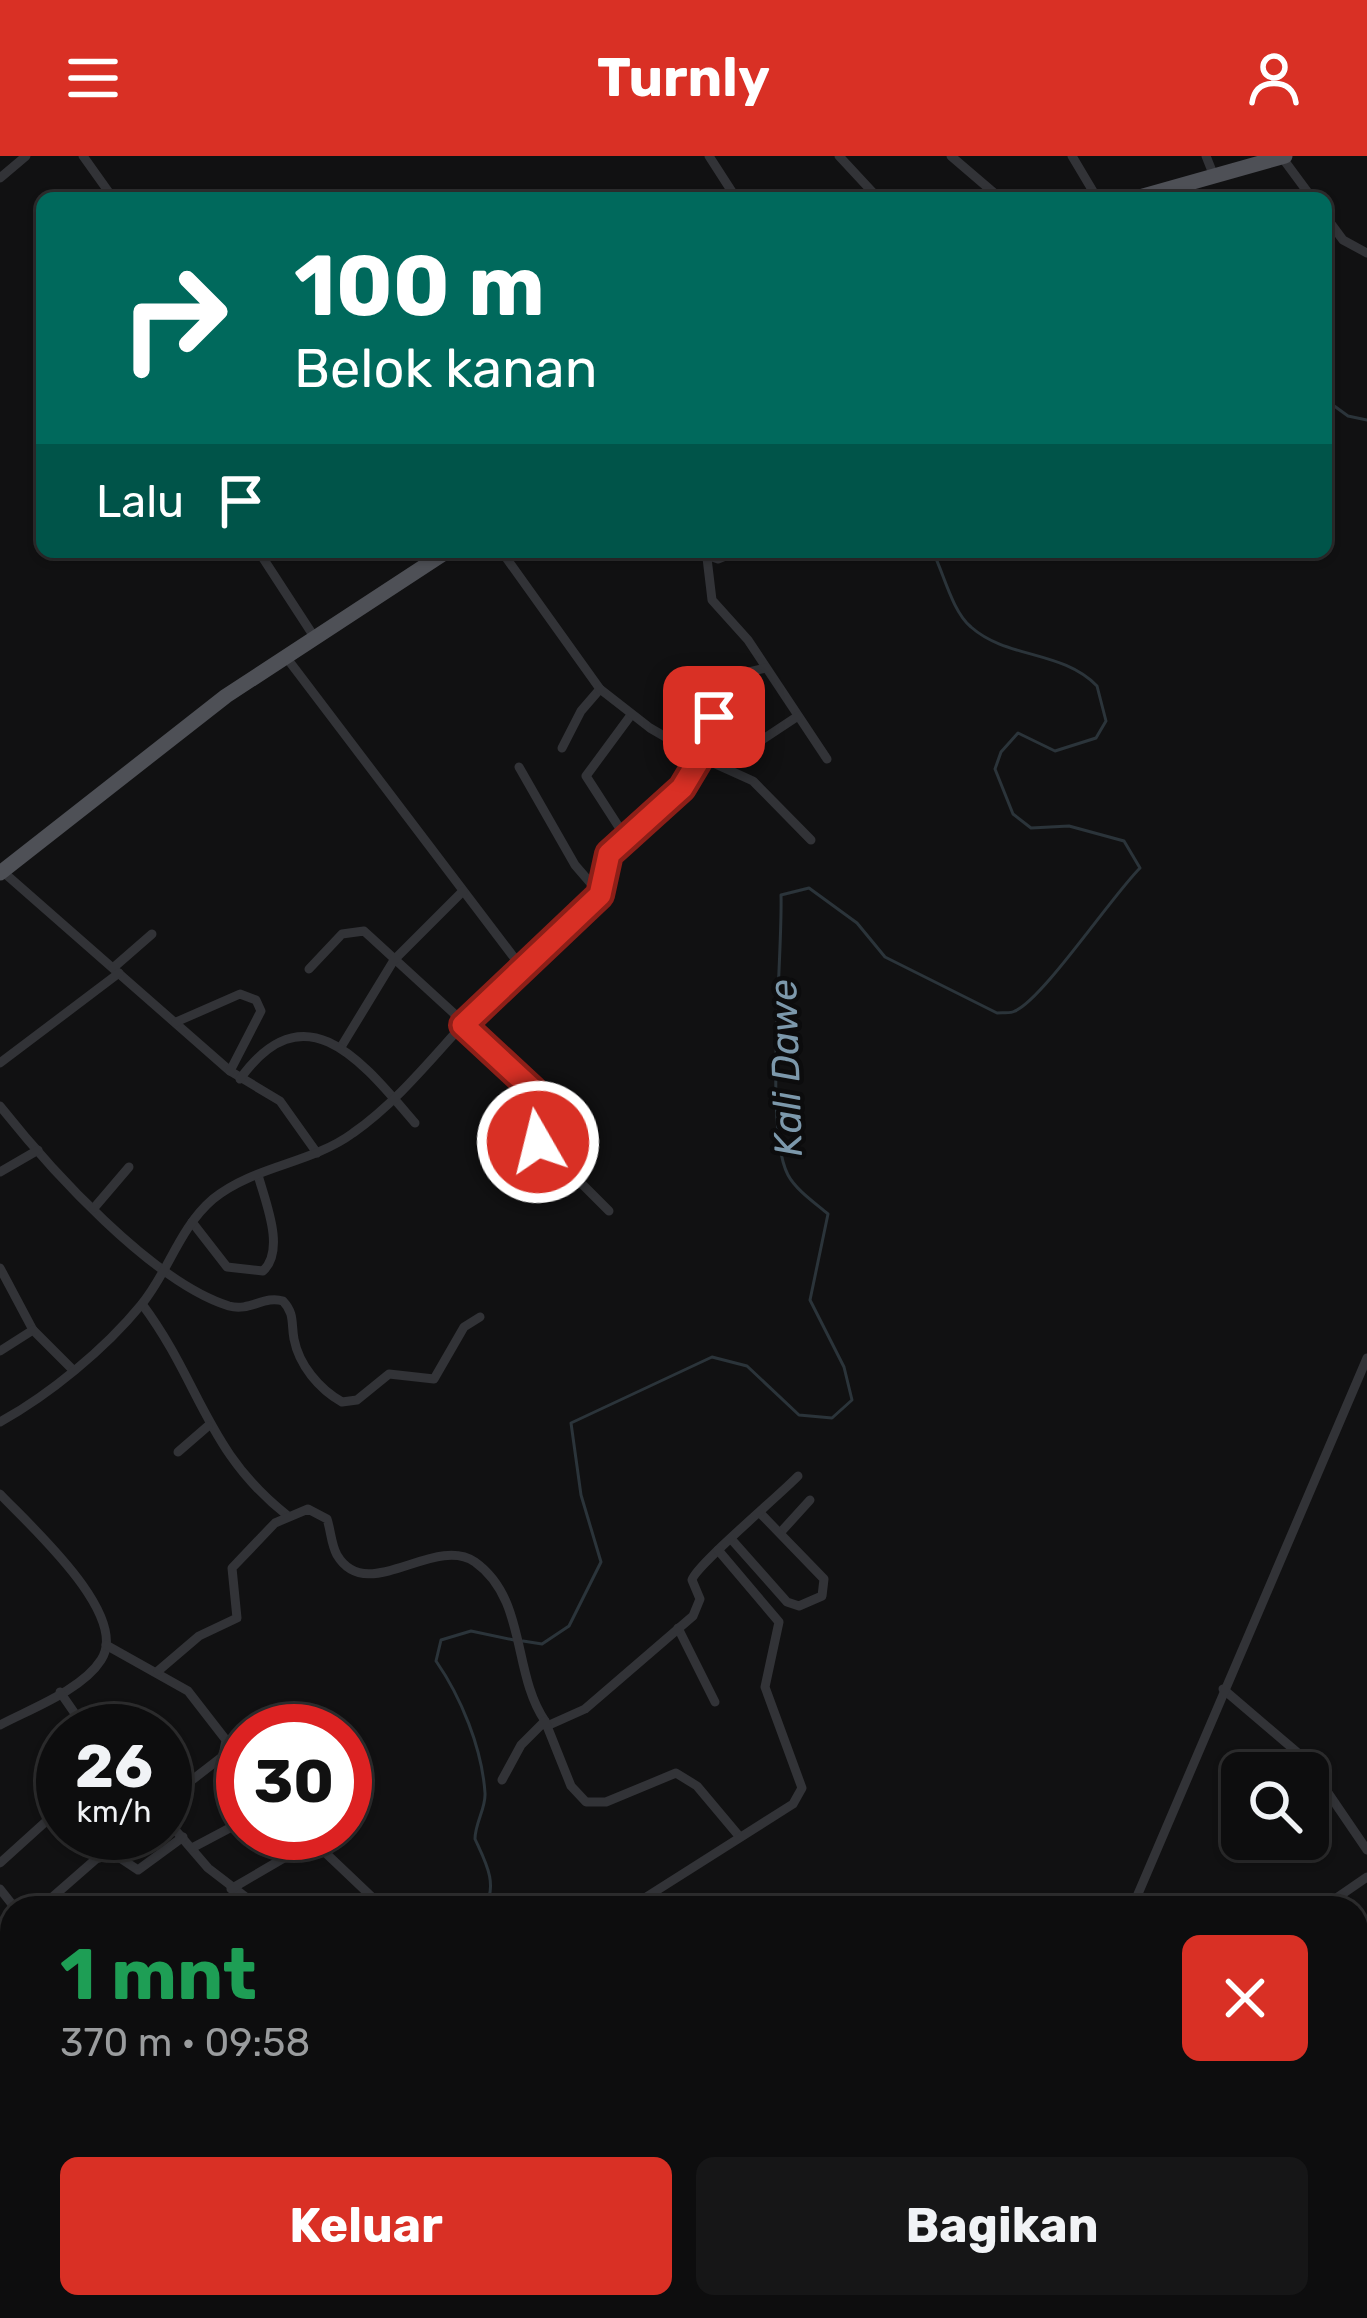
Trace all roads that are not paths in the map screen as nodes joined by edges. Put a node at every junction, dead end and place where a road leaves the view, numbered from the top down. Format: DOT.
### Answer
graph roads {
  1 [pos="26,156"];
  2 [pos="83,156"];
  3 [pos="709,156"];
  4 [pos="838,156"];
  5 [pos="951,156"];
  6 [pos="1072,156"];
  7 [pos="1206,156"];
  8 [pos="1282,156"];
  9 [pos="1214,176"];
  10 [pos="0,178"];
  11 [pos="109,192"];
  12 [pos="732,192"];
  13 [pos="872,192"];
  14 [pos="993,192"];
  15 [pos="1093,192"];
  16 [pos="1157,192"];
  17 [pos="1308,192"];
  18 [pos="1332,225"];
  19 [pos="1367,253"];
  20 [pos="263,558"];
  21 [pos="436,558"];
  22 [pos="506,558"];
  23 [pos="704,558"];
  24 [pos="313,635"];
  25 [pos="285,655"];
  26 [pos="766,668"];
  27 [pos="600,688"];
  28 [pos="631,715"];
  29 [pos="798,716"];
  30 [pos="562,748"];
  31 [pos="700,757"];
  32 [pos="827,759"];
  33 [pos="724,766"];
  34 [pos="519,767"];
  35 [pos="626,838"];
  36 [pos="811,840"];
  37 [pos="1,872"];
  38 [pos="463,891"];
  39 [pos="600,895"];
  40 [pos="152,934"];
  41 [pos="394,960"];
  42 [pos="522,968"];
  43 [pos="309,969"];
  44 [pos="116,970"];
  45 [pos="176,1022"];
  46 [pos="463,1025"];
  47 [pos="341,1047"];
  48 [pos="0,1063"];
  49 [pos="230,1071"];
  50 [pos="240,1079"];
  51 [pos="393,1097"];
  52 [pos="0,1106"];
  53 [pos="415,1123"];
  54 [pos="38,1150"];
  55 [pos="317,1154"];
  56 [pos="129,1167"];
  57 [pos="0,1172"];
  58 [pos="258,1175"];
  59 [pos="94,1208"];
  60 [pos="609,1211"];
  61 [pos="192,1222"];
  62 [pos="0,1268"];
  63 [pos="160,1268"];
  64 [pos="142,1304"];
  65 [pos="480,1317"];
  66 [pos="33,1330"];
  67 [pos="0,1351"];
  68 [pos="1367,1358"];
  69 [pos="72,1369"];
  70 [pos="0,1422"];
  71 [pos="208,1426"];
  72 [pos="178,1452"];
  73 [pos="798,1475"];
  74 [pos="0,1494"];
  75 [pos="810,1500"];
  76 [pos="762,1514"];
  77 [pos="288,1516"];
  78 [pos="780,1533"];
  79 [pos="732,1540"];
  80 [pos="718,1550"];
  81 [pos="678,1628"];
  82 [pos="106,1646"];
  83 [pos="158,1671"];
  84 [pos="1223,1689"];
  85 [pos="60,1692"];
  86 [pos="715,1702"];
  87 [pos="68,1704"];
  88 [pos="546,1724"];
  89 [pos="0,1725"];
  90 [pos="502,1780"];
  91 [pos="192,1781"];
  92 [pos="36,1830"];
  93 [pos="216,1836"];
  94 [pos="739,1836"];
  95 [pos="192,1848"];
  96 [pos="1367,1850"];
  97 [pos="95,1860"];
  98 [pos="123,1860"];
  99 [pos="152,1860"];
  100 [pos="277,1860"];
  101 [pos="336,1860"];
  102 [pos="0,1863"];
  103 [pos="1367,1877"];
  104 [pos="231,1889"];
  105 [pos="54,1896"];
  106 [pos="242,1896"];
  107 [pos="371,1896"];
  108 [pos="646,1896"];
  109 [pos="1137,1896"];
  110 [pos="1339,1896"];
  1 -- 10 [label="street"];
  2 -- 11 [label="street"];
  3 -- 12 [label="street"];
  4 -- 13 [label="street"];
  5 -- 14 [label="street"];
  6 -- 15 [label="street"];
  7 -- 9 [label="street"];
  8 -- 9 [label="main road"];
  8 -- 17 [label="street"];
  9 -- 16 [label="main road"];
  18 -- 19 [label="street"];
  20 -- 24 [label="street"];
  21 -- 24 [label="main road"];
  22 -- 27 [label="street"];
  23 -- 26 [label="street"];
  24 -- 25 [label="main road"];
  25 -- 37 [label="main road"];
  25 -- 38 [label="street"];
  26 -- 29 [label="street"];
  26 -- 31 [label="street"];
  27 -- 28 [label="street"];
  27 -- 30 [label="street"];
  28 -- 31 [label="street"];
  28 -- 35 [label="street"];
  29 -- 32 [label="street"];
  29 -- 33 [label="street"];
  31 -- 33 [label="street"];
  31 -- 35 [label="street"];
  33 -- 36 [label="street"];
  34 -- 39 [label="street"];
  35 -- 39 [label="street"];
  37 -- 44 [label="street"];
  38 -- 41 [label="street"];
  38 -- 42 [label="street"];
  39 -- 42 [label="street"];
  40 -- 44 [label="street"];
  41 -- 43 [label="street"];
  41 -- 46 [label="street"];
  41 -- 47 [label="street"];
  42 -- 46 [label="street"];
  44 -- 45 [label="street"];
  44 -- 48 [label="street"];
  45 -- 49 [label="street"];
  45 -- 49 [label="street"];
  46 -- 51 [label="street"];
  46 -- 60 [label="street"];
  47 -- 50 [label="street"];
  47 -- 51 [label="street"];
  49 -- 50 [label="street"];
  50 -- 55 [label="street"];
  51 -- 53 [label="street"];
  51 -- 55 [label="street"];
  52 -- 54 [label="street"];
  54 -- 57 [label="street"];
  54 -- 59 [label="street"];
  55 -- 58 [label="street"];
  56 -- 59 [label="street"];
  58 -- 61 [label="street"];
  58 -- 61 [label="street"];
  59 -- 63 [label="street"];
  61 -- 63 [label="street"];
  62 -- 66 [label="street"];
  63 -- 64 [label="street"];
  63 -- 65 [label="street"];
  64 -- 69 [label="street"];
  64 -- 71 [label="street"];
  66 -- 67 [label="street"];
  66 -- 69 [label="street"];
  68 -- 84 [label="street"];
  69 -- 70 [label="street"];
  71 -- 72 [label="street"];
  71 -- 77 [label="street"];
  73 -- 76 [label="street"];
  74 -- 82 [label="street"];
  75 -- 78 [label="street"];
  76 -- 78 [label="street"];
  76 -- 79 [label="street"];
  77 -- 83 [label="street"];
  77 -- 88 [label="street"];
  78 -- 79 [label="street"];
  79 -- 80 [label="street"];
  80 -- 81 [label="street"];
  80 -- 94 [label="street"];
  81 -- 86 [label="street"];
  81 -- 88 [label="street"];
  82 -- 83 [label="street"];
  82 -- 85 [label="street"];
  83 -- 91 [label="street"];
  84 -- 96 [label="street"];
  84 -- 109 [label="street"];
  85 -- 87 [label="street"];
  85 -- 89 [label="street"];
  88 -- 90 [label="street"];
  88 -- 94 [label="street"];
  92 -- 102 [label="street"];
  93 -- 95 [label="street"];
  94 -- 108 [label="street"];
  95 -- 104 [label="street"];
  97 -- 105 [label="street"];
  98 -- 99 [label="street"];
  100 -- 104 [label="street"];
  101 -- 107 [label="street"];
  103 -- 110 [label="street"];
  104 -- 106 [label="street"];
}
